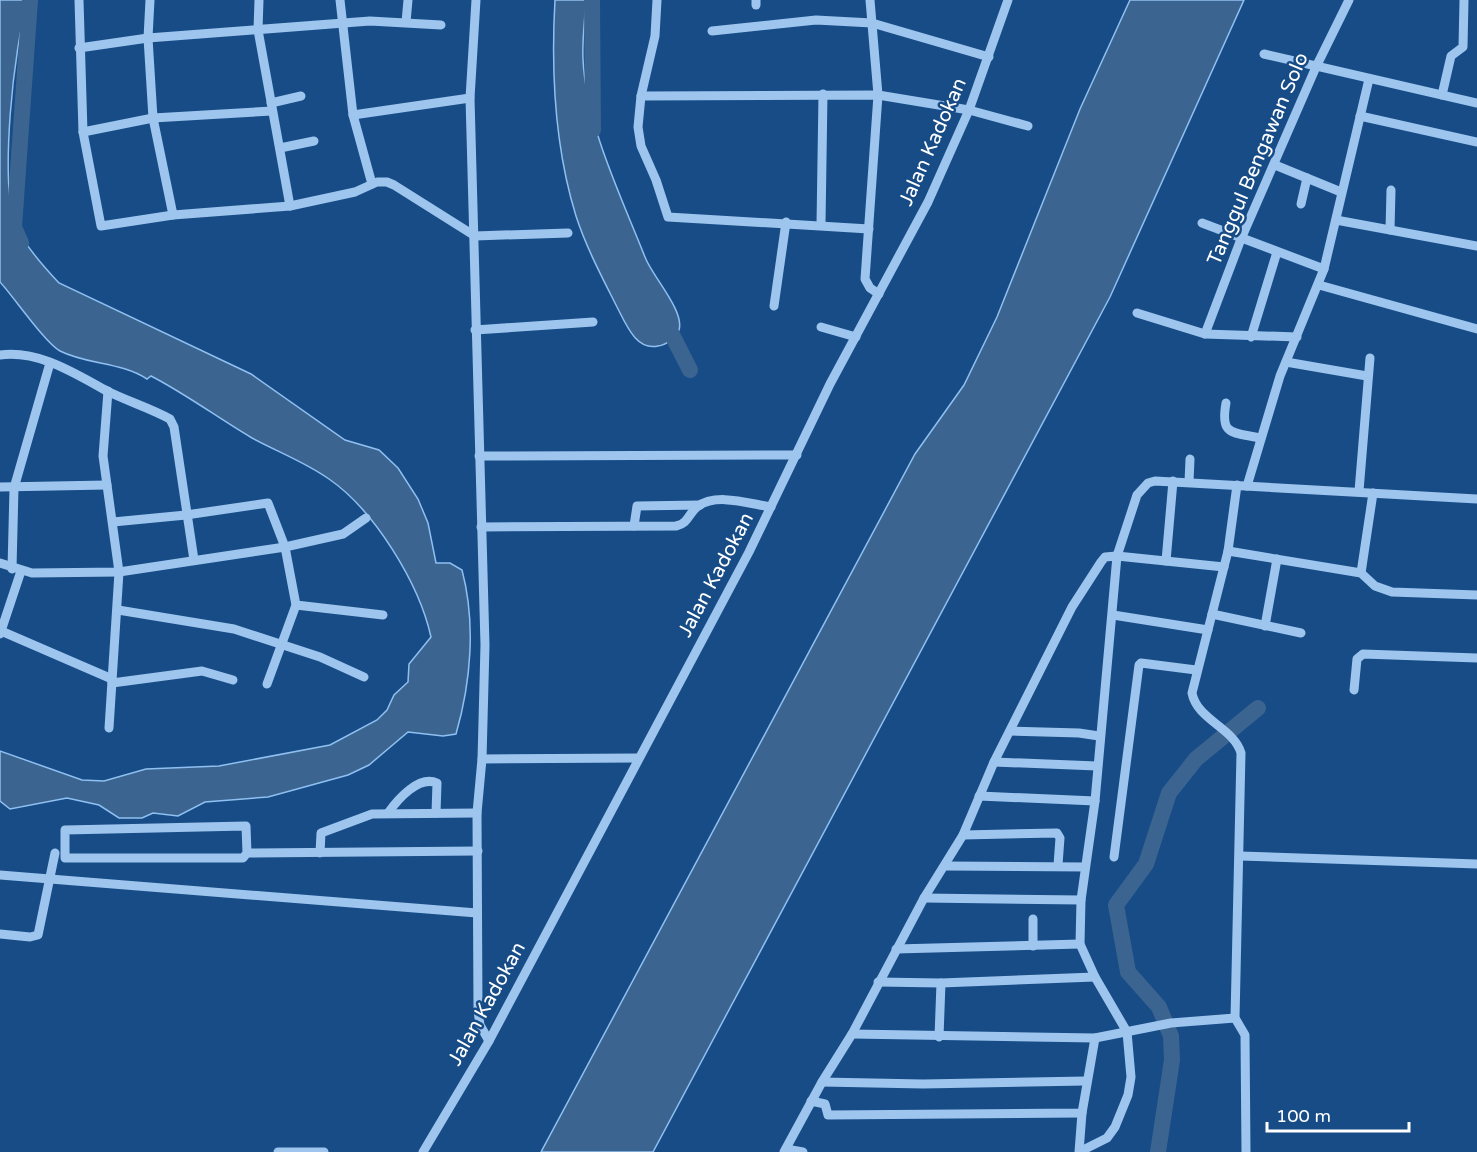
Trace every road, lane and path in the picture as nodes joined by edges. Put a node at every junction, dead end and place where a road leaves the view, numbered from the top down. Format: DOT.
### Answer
graph roads {
  1 [pos="79,0"];
  2 [pos="150,0"];
  3 [pos="259,0"];
  4 [pos="340,0"];
  5 [pos="408,0"];
  6 [pos="476,0"];
  7 [pos="657,0"];
  8 [pos="870,0"];
  9 [pos="1008,0"];
  10 [pos="1349,0"];
  11 [pos="1464,0"];
  12 [pos="406,22"];
  13 [pos="872,23"];
  14 [pos="341,24"];
  15 [pos="441,25"];
  16 [pos="258,30"];
  17 [pos="712,31"];
  18 [pos="148,38"];
  19 [pos="79,48"];
  20 [pos="1264,54"];
  21 [pos="989,57"];
  22 [pos="1316,67"];
  23 [pos="1369,79"];
  24 [pos="823,94"];
  25 [pos="878,95"];
  26 [pos="1442,95"];
  27 [pos="301,96"];
  28 [pos="641,96"];
  29 [pos="470,98"];
  30 [pos="1477,103"];
  31 [pos="272,107"];
  32 [pos="969,110"];
  33 [pos="353,115"];
  34 [pos="1360,116"];
  35 [pos="153,118"];
  36 [pos="1028,126"];
  37 [pos="84,132"];
  38 [pos="314,141"];
  39 [pos="1477,142"];
  40 [pos="280,148"];
  41 [pos="1275,165"];
  42 [pos="1307,178"];
  43 [pos="372,184"];
  44 [pos="1391,190"];
  45 [pos="1341,192"];
  46 [pos="1301,204"];
  47 [pos="290,206"];
  48 [pos="173,215"];
  49 [pos="1336,220"];
  50 [pos="786,222"];
  51 [pos="1202,223"];
  52 [pos="821,224"];
  53 [pos="869,229"];
  54 [pos="1390,230"];
  55 [pos="568,233"];
  56 [pos="475,236"];
  57 [pos="1241,239"];
  58 [pos="1477,246"];
  59 [pos="1277,252"];
  60 [pos="1324,269"];
  61 [pos="1319,285"];
  62 [pos="879,294"];
  63 [pos="774,306"];
  64 [pos="1137,313"];
  65 [pos="593,322"];
  66 [pos="821,327"];
  67 [pos="1477,329"];
  68 [pos="475,330"];
  69 [pos="1204,334"];
  70 [pos="856,337"];
  71 [pos="1251,337"];
  72 [pos="1297,337"];
  73 [pos="0,355"];
  74 [pos="1370,358"];
  75 [pos="1286,362"];
  76 [pos="50,363"];
  77 [pos="1367,376"];
  78 [pos="108,391"];
  79 [pos="1226,404"];
  80 [pos="1260,438"];
  81 [pos="797,455"];
  82 [pos="479,456"];
  83 [pos="1190,459"];
  84 [pos="1173,482"];
  85 [pos="1189,482"];
  86 [pos="107,485"];
  87 [pos="1242,486"];
  88 [pos="0,487"];
  89 [pos="14,488"];
  90 [pos="1359,491"];
  91 [pos="1373,493"];
  92 [pos="1477,499"];
  93 [pos="700,505"];
  94 [pos="771,507"];
  95 [pos="186,515"];
  96 [pos="366,518"];
  97 [pos="113,522"];
  98 [pos="634,526"];
  99 [pos="481,527"];
  100 [pos="285,547"];
  101 [pos="1228,551"];
  102 [pos="1117,556"];
  103 [pos="1277,559"];
  104 [pos="194,560"];
  105 [pos="1166,561"];
  106 [pos="0,563"];
  107 [pos="1224,567"];
  108 [pos="16,570"];
  109 [pos="119,572"];
  110 [pos="1364,576"];
  111 [pos="1477,595"];
  112 [pos="296,605"];
  113 [pos="118,610"];
  114 [pos="1212,614"];
  115 [pos="383,615"];
  116 [pos="1113,615"];
  117 [pos="1265,626"];
  118 [pos="1208,630"];
  119 [pos="0,633"];
  120 [pos="1301,633"];
  121 [pos="281,645"];
  122 [pos="1477,658"];
  123 [pos="1196,670"];
  124 [pos="364,677"];
  125 [pos="233,680"];
  126 [pos="112,681"];
  127 [pos="267,684"];
  128 [pos="1354,690"];
  129 [pos="109,728"];
  130 [pos="1010,731"];
  131 [pos="1099,736"];
  132 [pos="638,758"];
  133 [pos="482,759"];
  134 [pos="994,762"];
  135 [pos="1097,766"];
  136 [pos="978,796"];
  137 [pos="1095,801"];
  138 [pos="388,813"];
  139 [pos="436,813"];
  140 [pos="477,813"];
  141 [pos="963,835"];
  142 [pos="478,851"];
  143 [pos="55,853"];
  144 [pos="247,853"];
  145 [pos="320,853"];
  146 [pos="1240,856"];
  147 [pos="1114,857"];
  148 [pos="1477,864"];
  149 [pos="1058,865"];
  150 [pos="946,866"];
  151 [pos="1085,867"];
  152 [pos="0,875"];
  153 [pos="51,878"];
  154 [pos="924,898"];
  155 [pos="1081,900"];
  156 [pos="477,913"];
  157 [pos="1033,919"];
  158 [pos="0,934"];
  159 [pos="1080,944"];
  160 [pos="1033,946"];
  161 [pos="896,949"];
  162 [pos="1095,977"];
  163 [pos="878,982"];
  164 [pos="941,983"];
  165 [pos="1235,1018"];
  166 [pos="1127,1032"];
  167 [pos="852,1034"];
  168 [pos="939,1036"];
  169 [pos="1095,1038"];
  170 [pos="489,1041"];
  171 [pos="1086,1081"];
  172 [pos="822,1082"];
  173 [pos="811,1101"];
  174 [pos="1082,1113"];
  175 [pos="785,1150"];
  176 [pos="278,1152"];
  177 [pos="304,1152"];
  178 [pos="324,1152"];
  179 [pos="423,1152"];
  180 [pos="802,1152"];
  181 [pos="1080,1152"];
  182 [pos="1246,1152"];
  1 -- 19 [label="street"];
  2 -- 18 [label="street"];
  3 -- 16 [label="street"];
  4 -- 14 [label="street"];
  5 -- 12 [label="street"];
  6 -- 29 [label="street"];
  7 -- 28 [label="street"];
  8 -- 13 [label="street"];
  9 -- 21 [label="street, Jalan Kadokan"];
  10 -- 22 [label="street, Tanggul Bengawan Solo"];
  11 -- 26 [label="street"];
  12 -- 14 [label="street"];
  12 -- 15 [label="street"];
  13 -- 17 [label="street"];
  13 -- 21 [label="street"];
  13 -- 25 [label="street"];
  14 -- 16 [label="street"];
  14 -- 33 [label="street"];
  16 -- 18 [label="street"];
  16 -- 31 [label="street"];
  18 -- 19 [label="street"];
  18 -- 35 [label="street"];
  19 -- 37 [label="street"];
  20 -- 22 [label="street"];
  21 -- 32 [label="street, Jalan Kadokan"];
  22 -- 23 [label="street"];
  22 -- 41 [label="street, Tanggul Bengawan Solo"];
  23 -- 26 [label="street"];
  23 -- 34 [label="street"];
  24 -- 25 [label="street"];
  24 -- 28 [label="street"];
  24 -- 52 [label="street"];
  25 -- 32 [label="street"];
  25 -- 53 [label="street"];
  26 -- 30 [label="street"];
  27 -- 31 [label="street"];
  28 -- 50 [label="street"];
  29 -- 33 [label="street"];
  29 -- 56 [label="street"];
  31 -- 35 [label="street"];
  31 -- 40 [label="street"];
  32 -- 36 [label="street"];
  32 -- 62 [label="street, Jalan Kadokan"];
  33 -- 43 [label="street"];
  34 -- 39 [label="street"];
  34 -- 45 [label="street"];
  35 -- 37 [label="street"];
  35 -- 48 [label="street"];
  37 -- 48 [label="street"];
  38 -- 40 [label="street"];
  40 -- 47 [label="street"];
  41 -- 42 [label="street"];
  41 -- 57 [label="street, Tanggul Bengawan Solo"];
  42 -- 45 [label="street"];
  42 -- 46 [label="street"];
  43 -- 47 [label="street"];
  43 -- 56 [label="street"];
  44 -- 54 [label="street"];
  45 -- 49 [label="street"];
  47 -- 48 [label="street"];
  49 -- 54 [label="street"];
  49 -- 60 [label="street"];
  50 -- 52 [label="street"];
  50 -- 63 [label="street"];
  51 -- 57 [label="street"];
  52 -- 53 [label="street"];
  53 -- 62 [label="street"];
  54 -- 58 [label="street"];
  55 -- 56 [label="street"];
  56 -- 68 [label="street"];
  57 -- 59 [label="street"];
  57 -- 69 [label="street, Tanggul Bengawan Solo"];
  59 -- 60 [label="street"];
  59 -- 71 [label="street"];
  60 -- 61 [label="street"];
  61 -- 67 [label="street"];
  61 -- 72 [label="street"];
  62 -- 70 [label="street, Jalan Kadokan"];
  64 -- 69 [label="street"];
  65 -- 68 [label="street"];
  66 -- 70 [label="street"];
  68 -- 82 [label="street"];
  69 -- 71 [label="street"];
  70 -- 81 [label="street, Jalan Kadokan"];
  71 -- 72 [label="street"];
  72 -- 75 [label="street"];
  73 -- 76 [label="street"];
  74 -- 77 [label="street"];
  75 -- 77 [label="street"];
  75 -- 80 [label="street"];
  76 -- 78 [label="street"];
  76 -- 89 [label="street"];
  77 -- 90 [label="street"];
  78 -- 86 [label="street"];
  78 -- 95 [label="street"];
  79 -- 80 [label="street"];
  80 -- 87 [label="street"];
  81 -- 82 [label="street"];
  81 -- 94 [label="street, Jalan Kadokan"];
  82 -- 99 [label="street"];
  83 -- 85 [label="street"];
  84 -- 85 [label="street"];
  84 -- 102 [label="street"];
  84 -- 105 [label="street"];
  85 -- 87 [label="street"];
  86 -- 89 [label="street"];
  86 -- 97 [label="street"];
  87 -- 90 [label="street"];
  87 -- 101 [label="street"];
  88 -- 89 [label="street"];
  89 -- 108 [label="street"];
  90 -- 91 [label="street"];
  91 -- 92 [label="street"];
  91 -- 110 [label="street"];
  93 -- 94 [label="street"];
  93 -- 98 [label="street"];
  93 -- 98 [label="street"];
  94 -- 132 [label="street, Jalan Kadokan"];
  95 -- 97 [label="street"];
  95 -- 100 [label="street"];
  95 -- 104 [label="street"];
  96 -- 100 [label="street"];
  97 -- 109 [label="street"];
  98 -- 99 [label="street"];
  99 -- 133 [label="street"];
  100 -- 104 [label="street"];
  100 -- 112 [label="street"];
  101 -- 103 [label="street"];
  101 -- 107 [label="street"];
  102 -- 105 [label="street"];
  102 -- 116 [label="street"];
  102 -- 130 [label="street"];
  103 -- 110 [label="street"];
  103 -- 117 [label="street"];
  104 -- 109 [label="street"];
  105 -- 107 [label="street"];
  106 -- 108 [label="street"];
  107 -- 114 [label="street"];
  108 -- 109 [label="street"];
  108 -- 119 [label="street"];
  109 -- 113 [label="street"];
  110 -- 111 [label="street"];
  112 -- 115 [label="street"];
  112 -- 121 [label="street"];
  113 -- 121 [label="street"];
  113 -- 126 [label="street"];
  114 -- 117 [label="street"];
  114 -- 118 [label="street"];
  116 -- 118 [label="street"];
  116 -- 131 [label="street"];
  117 -- 120 [label="street"];
  118 -- 123 [label="street"];
  119 -- 126 [label="street"];
  121 -- 124 [label="street"];
  121 -- 127 [label="street"];
  122 -- 128 [label="street"];
  123 -- 146 [label="street"];
  123 -- 147 [label="street"];
  125 -- 126 [label="street"];
  126 -- 129 [label="street"];
  130 -- 131 [label="street"];
  130 -- 134 [label="street"];
  131 -- 135 [label="street"];
  132 -- 133 [label="street"];
  132 -- 170 [label="street, Jalan Kadokan"];
  133 -- 140 [label="street"];
  134 -- 135 [label="street"];
  134 -- 136 [label="street"];
  135 -- 137 [label="street"];
  136 -- 137 [label="street"];
  136 -- 141 [label="street"];
  137 -- 151 [label="street"];
  138 -- 139 [label="street"];
  138 -- 139 [label="street"];
  138 -- 145 [label="street"];
  139 -- 140 [label="street"];
  140 -- 142 [label="street"];
  141 -- 149 [label="street"];
  141 -- 150 [label="street"];
  142 -- 145 [label="street"];
  142 -- 156 [label="street"];
  143 -- 153 [label="street"];
  144 -- 144 [label="street"];
  144 -- 145 [label="street"];
  146 -- 148 [label="street"];
  146 -- 165 [label="street"];
  149 -- 150 [label="street"];
  149 -- 151 [label="street"];
  150 -- 154 [label="street"];
  151 -- 155 [label="street"];
  152 -- 153 [label="street"];
  153 -- 156 [label="street"];
  153 -- 158 [label="street"];
  154 -- 155 [label="street"];
  154 -- 161 [label="street"];
  155 -- 159 [label="street"];
  156 -- 170 [label="street"];
  157 -- 160 [label="street"];
  159 -- 160 [label="street"];
  159 -- 162 [label="street"];
  160 -- 161 [label="street"];
  161 -- 163 [label="street"];
  162 -- 164 [label="street"];
  162 -- 166 [label="street"];
  163 -- 164 [label="street"];
  163 -- 167 [label="street"];
  164 -- 168 [label="street"];
  165 -- 166 [label="street"];
  165 -- 182 [label="street"];
  166 -- 169 [label="street"];
  166 -- 181 [label="street"];
  167 -- 168 [label="street"];
  167 -- 172 [label="street"];
  168 -- 169 [label="street"];
  169 -- 171 [label="street"];
  170 -- 179 [label="street, Jalan Kadokan"];
  171 -- 172 [label="street"];
  171 -- 174 [label="street"];
  172 -- 173 [label="street"];
  173 -- 174 [label="street"];
  173 -- 175 [label="street"];
  174 -- 181 [label="street"];
  175 -- 180 [label="street"];
  176 -- 177 [label="street"];
  177 -- 178 [label="street"];
}
